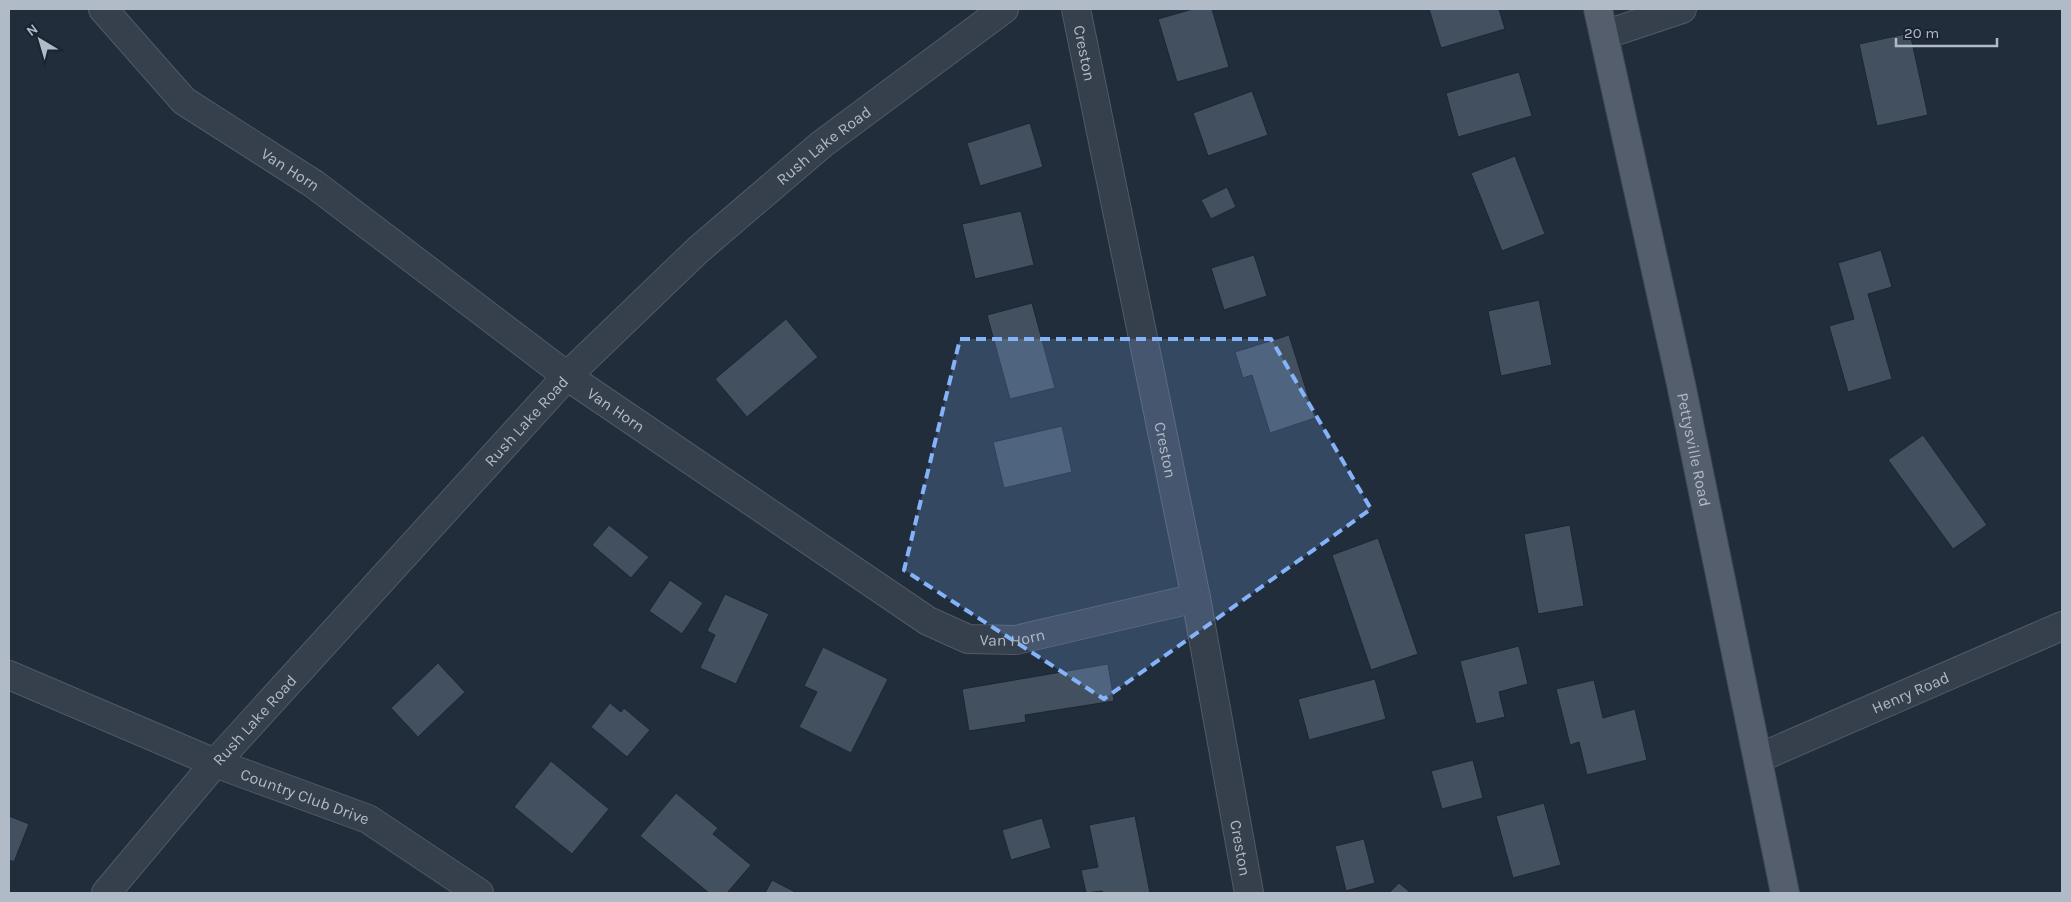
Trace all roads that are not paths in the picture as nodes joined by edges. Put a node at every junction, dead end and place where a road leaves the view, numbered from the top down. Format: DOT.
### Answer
graph roads {
  1 [pos="103,9"];
  2 [pos="1004,9"];
  3 [pos="1076,9"];
  4 [pos="1598,9"];
  5 [pos="1682,9"];
  6 [pos="1604,36"];
  7 [pos="568,376"];
  8 [pos="1196,598"];
  9 [pos="2062,626"];
  10 [pos="9,674"];
  11 [pos="1759,758"];
  12 [pos="215,763"];
  13 [pos="106,893"];
  14 [pos="479,893"];
  15 [pos="1249,893"];
  16 [pos="1785,893"];
  1 -- 7 [label="street, Van Horn"];
  2 -- 7 [label="street, Rush Lake Road"];
  3 -- 8 [label="street, Creston"];
  4 -- 6 [label="main road, Pettysville Road"];
  5 -- 6 [label="street"];
  6 -- 11 [label="main road, Pettysville Road"];
  7 -- 8 [label="street, Van Horn"];
  7 -- 12 [label="street, Rush Lake Road"];
  8 -- 15 [label="street, Creston"];
  9 -- 11 [label="street, Henry Road"];
  10 -- 12 [label="street, Country Club Drive"];
  11 -- 16 [label="main road, Pettysville Road"];
  12 -- 13 [label="street, Rush Lake Road"];
  12 -- 14 [label="street, Country Club Drive"];
}
